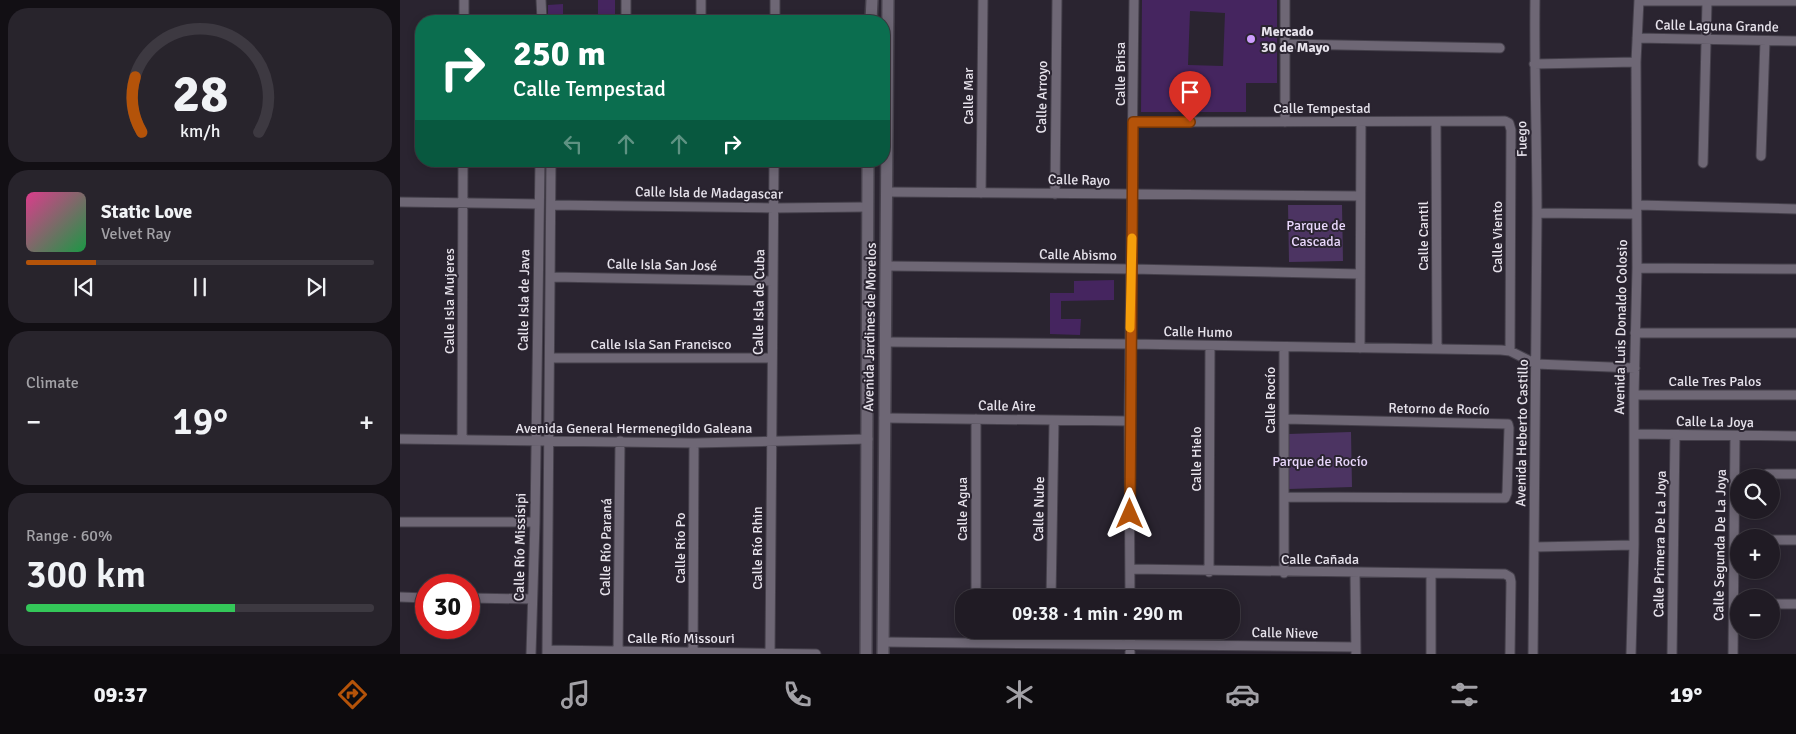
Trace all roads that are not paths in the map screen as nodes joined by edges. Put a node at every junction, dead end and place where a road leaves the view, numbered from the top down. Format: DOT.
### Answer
graph roads {
  1 [pos="464,0"];
  2 [pos="542,0"];
  3 [pos="626,0"];
  4 [pos="701,0"];
  5 [pos="775,0"];
  6 [pos="872,0"];
  7 [pos="888,0"];
  8 [pos="983,0"];
  9 [pos="1057,0"];
  10 [pos="1134,0"];
  11 [pos="1285,0"];
  12 [pos="1535,0"];
  13 [pos="1639,0"];
  14 [pos="1796,1"];
  15 [pos="1706,2"];
  16 [pos="464,15"];
  17 [pos="542,15"];
  18 [pos="626,15"];
  19 [pos="701,15"];
  20 [pos="775,15"];
  21 [pos="872,15"];
  22 [pos="888,15"];
  23 [pos="1637,38"];
  24 [pos="1705,38"];
  25 [pos="1765,41"];
  26 [pos="1796,41"];
  27 [pos="1285,44"];
  28 [pos="1500,48"];
  29 [pos="1636,62"];
  30 [pos="1534,64"];
  31 [pos="1133,122"];
  32 [pos="1285,122"];
  33 [pos="1362,122"];
  34 [pos="1436,122"];
  35 [pos="1509,123"];
  36 [pos="1761,156"];
  37 [pos="1703,163"];
  38 [pos="463,167"];
  39 [pos="540,167"];
  40 [pos="552,167"];
  41 [pos="774,167"];
  42 [pos="868,167"];
  43 [pos="886,167"];
  44 [pos="886,192"];
  45 [pos="981,193"];
  46 [pos="1055,194"];
  47 [pos="1132,194"];
  48 [pos="1360,196"];
  49 [pos="400,202"];
  50 [pos="463,204"];
  51 [pos="539,204"];
  52 [pos="551,205"];
  53 [pos="867,207"];
  54 [pos="774,208"];
  55 [pos="1796,209"];
  56 [pos="1637,210"];
  57 [pos="1537,213"];
  58 [pos="867,235"];
  59 [pos="886,235"];
  60 [pos="551,243"];
  61 [pos="539,244"];
  62 [pos="886,266"];
  63 [pos="1637,268"];
  64 [pos="1132,269"];
  65 [pos="1796,269"];
  66 [pos="1360,274"];
  67 [pos="551,277"];
  68 [pos="772,281"];
  69 [pos="1635,333"];
  70 [pos="1796,333"];
  71 [pos="886,342"];
  72 [pos="1130,344"];
  73 [pos="1210,346"];
  74 [pos="1284,347"];
  75 [pos="1360,348"];
  76 [pos="1437,349"];
  77 [pos="1510,351"];
  78 [pos="551,358"];
  79 [pos="772,358"];
  80 [pos="1536,364"];
  81 [pos="1635,368"];
  82 [pos="868,378"];
  83 [pos="885,379"];
  84 [pos="1634,395"];
  85 [pos="1796,396"];
  86 [pos="884,418"];
  87 [pos="1284,419"];
  88 [pos="976,420"];
  89 [pos="1054,421"];
  90 [pos="1129,421"];
  91 [pos="1634,434"];
  92 [pos="1675,435"];
  93 [pos="1735,436"];
  94 [pos="1796,436"];
  95 [pos="400,439"];
  96 [pos="868,439"];
  97 [pos="462,440"];
  98 [pos="536,440"];
  99 [pos="549,440"];
  100 [pos="620,441"];
  101 [pos="694,442"];
  102 [pos="772,442"];
  103 [pos="1780,474"];
  104 [pos="1796,474"];
  105 [pos="1284,497"];
  106 [pos="400,522"];
  107 [pos="535,522"];
  108 [pos="1780,540"];
  109 [pos="1796,540"];
  110 [pos="1634,545"];
  111 [pos="1534,547"];
  112 [pos="534,562"];
  113 [pos="548,562"];
  114 [pos="1130,569"];
  115 [pos="1209,572"];
  116 [pos="1284,572"];
  117 [pos="1355,573"];
  118 [pos="1431,574"];
  119 [pos="976,589"];
  120 [pos="1051,589"];
  121 [pos="1130,589"];
  122 [pos="400,597"];
  123 [pos="415,598"];
  124 [pos="480,598"];
  125 [pos="532,599"];
  126 [pos="1780,604"];
  127 [pos="1796,604"];
  128 [pos="977,639"];
  129 [pos="1050,639"];
  130 [pos="883,642"];
  131 [pos="977,643"];
  132 [pos="1050,643"];
  133 [pos="1130,650"];
  134 [pos="1356,651"];
  135 [pos="547,652"];
  136 [pos="693,652"];
  137 [pos="618,653"];
  138 [pos="770,653"];
  139 [pos="531,654"];
  140 [pos="816,654"];
  141 [pos="866,654"];
  142 [pos="883,654"];
  143 [pos="1431,654"];
  144 [pos="1510,654"];
  145 [pos="1533,654"];
  146 [pos="1631,654"];
  147 [pos="1672,654"];
  148 [pos="1733,654"];
  1 -- 16 [label="street"];
  2 -- 17 [label="street"];
  3 -- 18 [label="street"];
  4 -- 19 [label="street"];
  5 -- 20 [label="street"];
  6 -- 21 [label="main road"];
  7 -- 22 [label="main road, Avenida Jardines de Morelos"];
  8 -- 45 [label="street, Calle Mar"];
  9 -- 46 [label="street, Calle Arroyo"];
  10 -- 31 [label="street, Calle Brisa"];
  11 -- 27 [label="street"];
  12 -- 30 [label="street, Fuego"];
  13 -- 15 [label="street"];
  13 -- 23 [label="street, Avenida Luis Donaldo Colosio"];
  14 -- 15 [label="street"];
  15 -- 24 [label="street"];
  23 -- 24 [label="street, Calle Laguna Grande"];
  23 -- 29 [label="street, Avenida Luis Donaldo Colosio"];
  24 -- 25 [label="street, Calle Laguna Grande"];
  24 -- 37 [label="street"];
  25 -- 26 [label="street, Calle Laguna Grande"];
  25 -- 36 [label="street"];
  27 -- 28 [label="street"];
  27 -- 32 [label="street"];
  29 -- 30 [label="street"];
  29 -- 56 [label="street, Avenida Luis Donaldo Colosio"];
  30 -- 57 [label="street, Fuego"];
  31 -- 32 [label="street, Calle Tempestad"];
  31 -- 47 [label="street, Calle Brisa"];
  32 -- 33 [label="street, Calle Tempestad"];
  33 -- 34 [label="street, Calle Tempestad"];
  33 -- 48 [label="street"];
  34 -- 35 [label="street, Calle Tempestad"];
  34 -- 76 [label="street, Calle Cantil"];
  35 -- 77 [label="street, Calle Viento"];
  38 -- 50 [label="street, Calle Isla Mujeres"];
  39 -- 51 [label="street, Calle Isla de Java"];
  40 -- 52 [label="street, Calle Isla de Java"];
  41 -- 54 [label="street, Calle Isla de Cuba"];
  42 -- 53 [label="main road, Avenida Jardines de Morelos"];
  43 -- 44 [label="main road, Avenida Jardines de Morelos"];
  44 -- 45 [label="street, Calle Rayo"];
  44 -- 59 [label="main road, Avenida Jardines de Morelos"];
  45 -- 46 [label="street, Calle Rayo"];
  46 -- 47 [label="street, Calle Rayo"];
  47 -- 48 [label="street, Calle Rayo"];
  47 -- 64 [label="street, Calle Brisa"];
  48 -- 66 [label="street"];
  49 -- 50 [label="street"];
  50 -- 51 [label="street"];
  50 -- 97 [label="street, Calle Isla Mujeres"];
  51 -- 61 [label="street, Calle Isla de Java"];
  52 -- 54 [label="street, Calle Isla de Madagascar"];
  52 -- 60 [label="street, Calle Isla de Java"];
  53 -- 54 [label="street, Calle Isla de Madagascar"];
  53 -- 58 [label="main road, Avenida Jardines de Morelos"];
  54 -- 68 [label="street, Calle Isla de Cuba"];
  55 -- 56 [label="street"];
  56 -- 57 [label="street"];
  56 -- 63 [label="street, Avenida Luis Donaldo Colosio"];
  57 -- 80 [label="street, Avenida Heberto Castillo"];
  58 -- 59 [label="main road"];
  58 -- 82 [label="main road, Avenida Jardines de Morelos"];
  59 -- 62 [label="main road, Avenida Jardines de Morelos"];
  60 -- 61 [label="street"];
  60 -- 67 [label="street, Calle Isla de Java"];
  61 -- 98 [label="street, Calle Isla de Java"];
  62 -- 64 [label="street, Calle Abismo"];
  62 -- 71 [label="main road, Avenida Jardines de Morelos"];
  63 -- 65 [label="street"];
  63 -- 69 [label="street, Avenida Luis Donaldo Colosio"];
  64 -- 66 [label="street, Calle Abismo"];
  64 -- 72 [label="street, Calle Brisa"];
  66 -- 75 [label="street"];
  67 -- 68 [label="street, Calle Isla San José"];
  67 -- 78 [label="street, Calle Isla de Java"];
  68 -- 79 [label="street, Calle Isla de Cuba"];
  69 -- 70 [label="street"];
  69 -- 81 [label="street, Avenida Luis Donaldo Colosio"];
  71 -- 72 [label="street, Calle Humo"];
  71 -- 83 [label="main road, Avenida Jardines de Morelos"];
  72 -- 73 [label="street, Calle Humo"];
  72 -- 90 [label="street, Calle Brisa"];
  73 -- 74 [label="street, Calle Humo"];
  73 -- 115 [label="street, Calle Hielo"];
  74 -- 75 [label="street, Calle Humo"];
  74 -- 87 [label="street, Calle Rocío"];
  75 -- 76 [label="street, Calle Humo"];
  76 -- 77 [label="street, Calle Humo"];
  77 -- 80 [label="street"];
  78 -- 79 [label="street, Calle Isla San Francisco"];
  78 -- 99 [label="street, Calle Isla de Java"];
  79 -- 102 [label="street, Calle Isla de Cuba"];
  80 -- 81 [label="street"];
  80 -- 111 [label="street, Avenida Heberto Castillo"];
  81 -- 84 [label="street, Avenida Luis Donaldo Colosio"];
  82 -- 83 [label="main road"];
  82 -- 96 [label="main road, Avenida Jardines de Morelos"];
  83 -- 86 [label="main road, Avenida Jardines de Morelos"];
  84 -- 85 [label="street, Calle Tres Palos"];
  84 -- 91 [label="street, Avenida Luis Donaldo Colosio"];
  86 -- 88 [label="street, Calle Aire"];
  86 -- 130 [label="main road, Avenida Jardines de Morelos"];
  87 -- 105 [label="street, Calle Rocío"];
  87 -- 105 [label="street, Retorno de Rocío"];
  88 -- 89 [label="street, Calle Aire"];
  88 -- 119 [label="street, Calle Agua"];
  89 -- 90 [label="street, Calle Aire"];
  89 -- 120 [label="street, Calle Nube"];
  90 -- 114 [label="street, Calle Brisa"];
  91 -- 92 [label="street, Calle La Joya"];
  91 -- 110 [label="street, Avenida Luis Donaldo Colosio"];
  92 -- 93 [label="street, Calle La Joya"];
  92 -- 147 [label="street, Calle Primera De La Joya"];
  93 -- 94 [label="street, Calle La Joya"];
  93 -- 148 [label="street, Calle Segunda De La Joya"];
  95 -- 97 [label="street, Avenida General Hermenegildo Galeana"];
  96 -- 102 [label="street, Avenida General Hermenegildo Galeana"];
  96 -- 141 [label="main road, Avenida Jardines de Morelos"];
  97 -- 98 [label="street, Avenida General Hermenegildo Galeana"];
  98 -- 99 [label="street, Avenida General Hermenegildo Galeana"];
  98 -- 107 [label="street, Calle Río Missisipi"];
  99 -- 100 [label="street, Avenida General Hermenegildo Galeana"];
  99 -- 113 [label="street, Calle Río Missisipi"];
  100 -- 101 [label="street, Avenida General Hermenegildo Galeana"];
  100 -- 137 [label="street, Calle Río Paraná"];
  101 -- 102 [label="street, Avenida General Hermenegildo Galeana"];
  101 -- 136 [label="street, Calle Río Po"];
  102 -- 138 [label="street, Calle Río Rhin"];
  103 -- 104 [label="street"];
  105 -- 116 [label="street, Calle Rocío"];
  106 -- 107 [label="street"];
  107 -- 112 [label="street, Calle Río Missisipi"];
  108 -- 109 [label="street"];
  110 -- 111 [label="street"];
  110 -- 146 [label="street, Avenida Luis Donaldo Colosio"];
  111 -- 145 [label="street, Avenida Heberto Castillo"];
  112 -- 113 [label="street"];
  112 -- 125 [label="street, Calle Río Missisipi"];
  113 -- 135 [label="street, Calle Río Missisipi"];
  114 -- 115 [label="street, Calle Cañada"];
  114 -- 121 [label="street, Calle Brisa"];
  115 -- 116 [label="street, Calle Cañada"];
  116 -- 117 [label="street, Calle Cañada"];
  117 -- 118 [label="street, Calle Cañada"];
  117 -- 134 [label="street"];
  118 -- 143 [label="street"];
  118 -- 144 [label="street, Calle Cañada"];
  122 -- 123 [label="street"];
  124 -- 125 [label="street"];
  125 -- 139 [label="street, Calle Río Missisipi"];
  126 -- 127 [label="street"];
  128 -- 131 [label="street"];
  129 -- 132 [label="street"];
  130 -- 131 [label="street, Calle Nieve"];
  130 -- 142 [label="main road, Avenida Jardines de Morelos"];
  131 -- 132 [label="street, Calle Nieve"];
  132 -- 133 [label="street, Calle Nieve"];
  133 -- 134 [label="street, Calle Nieve"];
  135 -- 137 [label="street, Calle Río Missouri"];
  136 -- 137 [label="street, Calle Río Missouri"];
  136 -- 138 [label="street, Calle Río Missouri"];
  138 -- 140 [label="street, Calle Río Missouri"];
}
